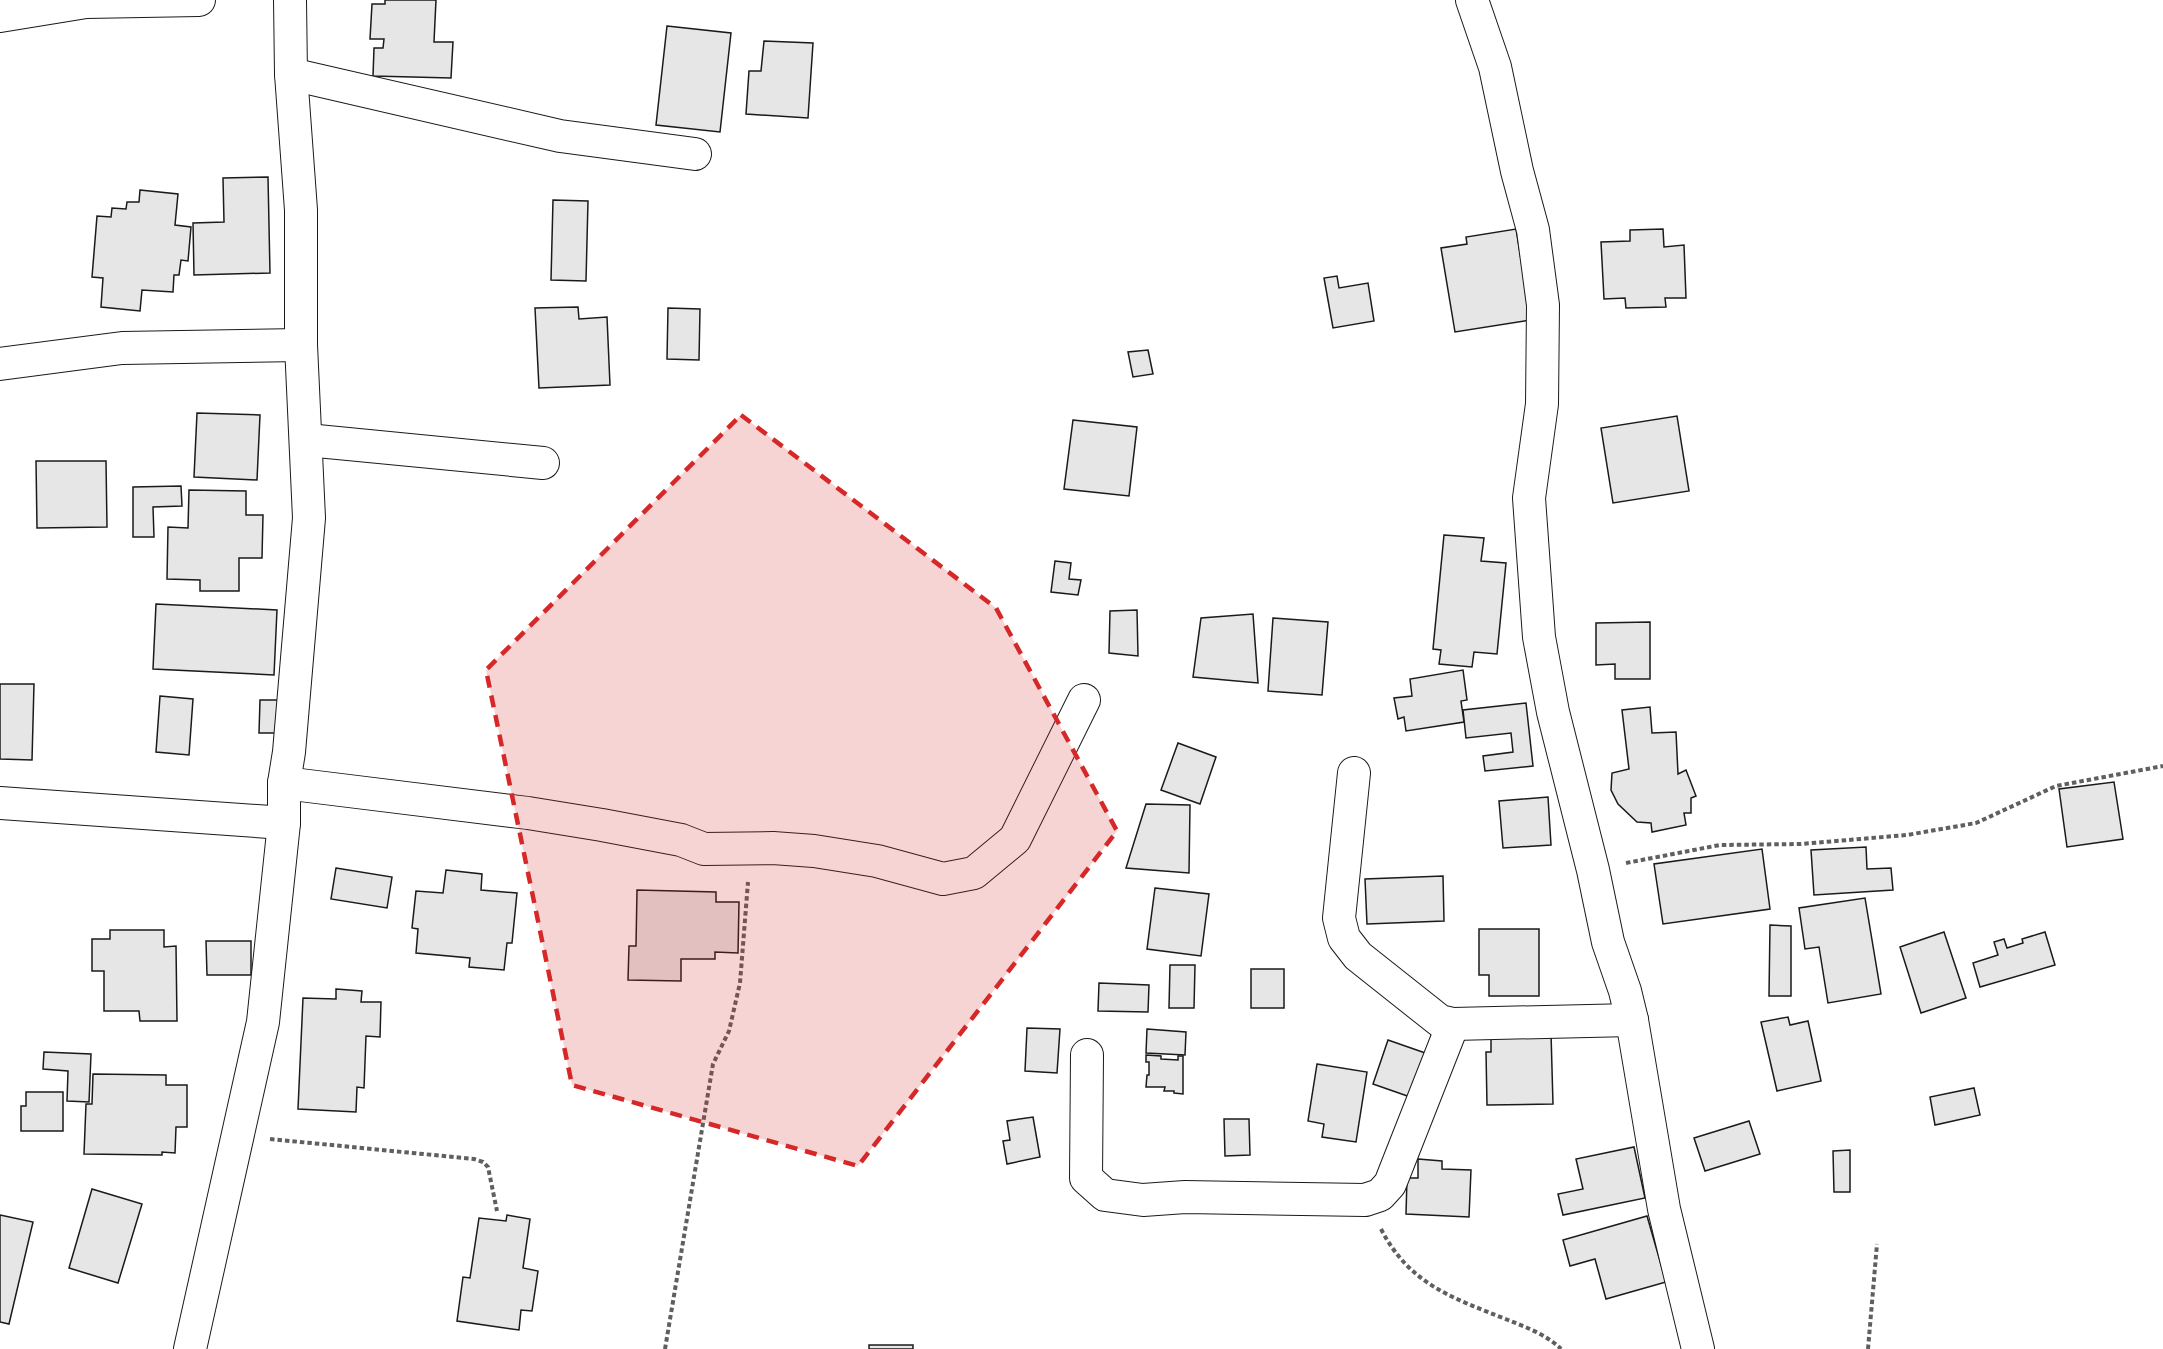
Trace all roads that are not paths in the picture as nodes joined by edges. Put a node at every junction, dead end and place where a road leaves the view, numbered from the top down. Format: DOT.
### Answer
graph roads {
  1 [pos="199,0"];
  2 [pos="290,0"];
  3 [pos="1472,0"];
  4 [pos="0,16"];
  5 [pos="291,74"];
  6 [pos="695,154"];
  7 [pos="302,345"];
  8 [pos="0,364"];
  9 [pos="307,440"];
  10 [pos="543,463"];
  11 [pos="1084,700"];
  12 [pos="1354,773"];
  13 [pos="284,783"];
  14 [pos="0,802"];
  15 [pos="284,823"];
  16 [pos="1632,1020"];
  17 [pos="1453,1024"];
  18 [pos="1087,1055"];
  19 [pos="190,1349"];
  20 [pos="1698,1349"];
  1 -- 4 [label="street"];
  2 -- 5 [label="street"];
  3 -- 16 [label="street"];
  5 -- 6 [label="street"];
  5 -- 7 [label="street"];
  7 -- 8 [label="street"];
  7 -- 9 [label="street"];
  9 -- 10 [label="street"];
  9 -- 13 [label="street"];
  11 -- 13 [label="street"];
  12 -- 17 [label="street"];
  13 -- 15 [label="street"];
  14 -- 15 [label="street"];
  15 -- 19 [label="street"];
  16 -- 17 [label="street"];
  16 -- 20 [label="street"];
  17 -- 18 [label="street"];
}
